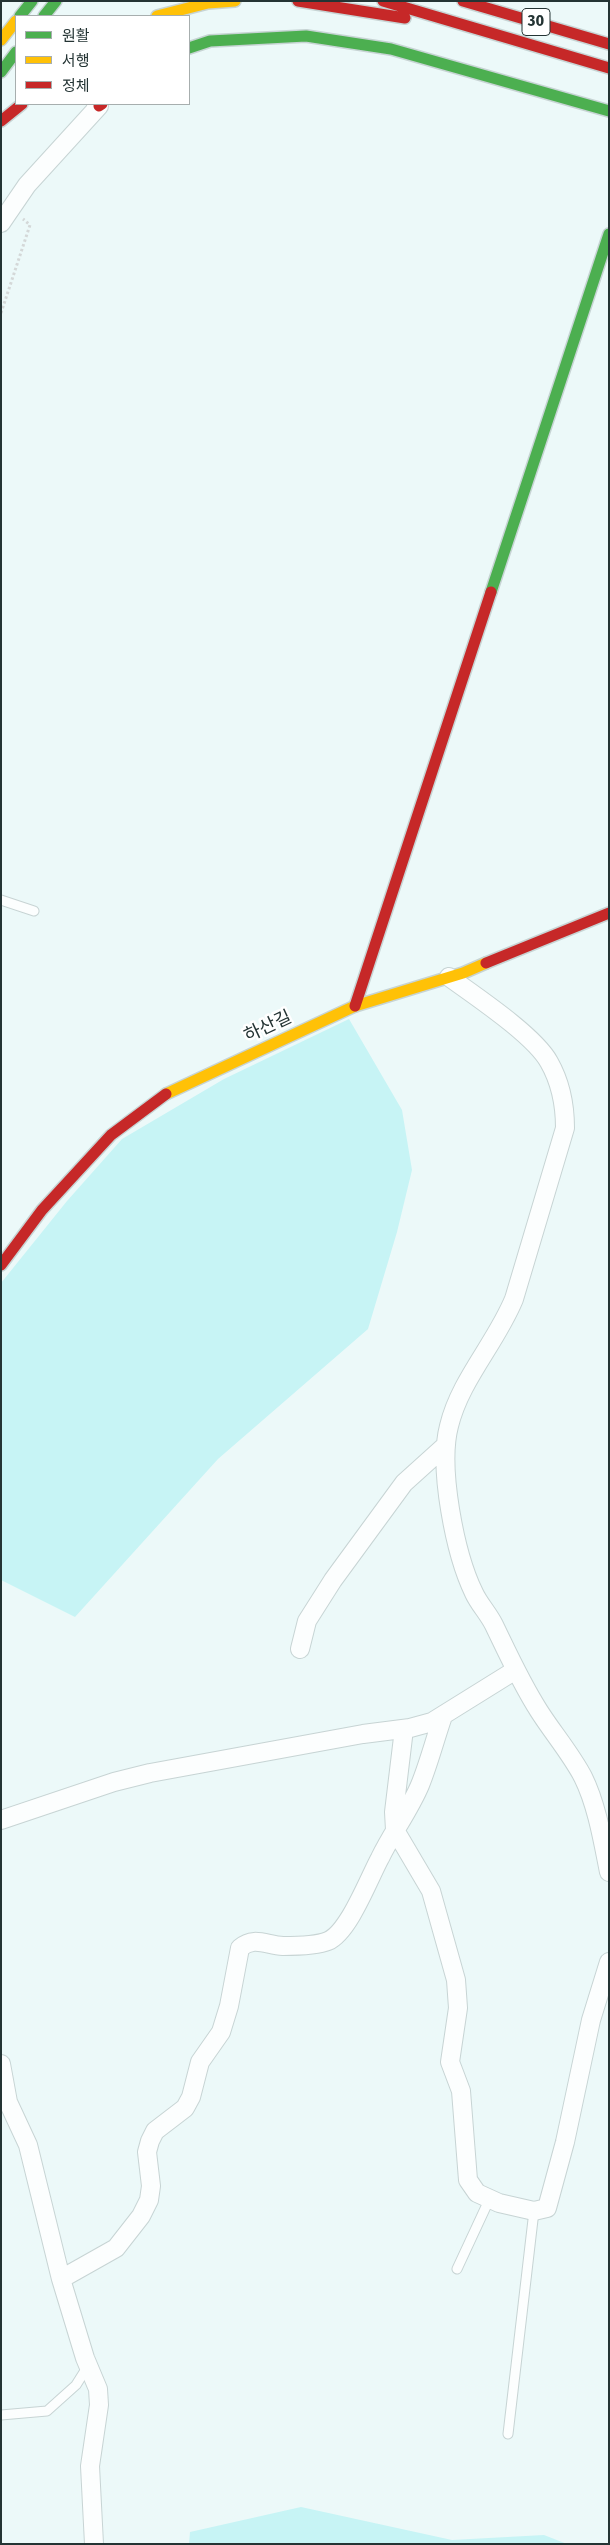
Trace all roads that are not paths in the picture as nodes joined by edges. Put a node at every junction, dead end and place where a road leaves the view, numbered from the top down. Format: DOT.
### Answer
graph roads {
  1 [pos="32,1"];
  2 [pos="56,1"];
  3 [pos="235,1"];
  4 [pos="298,1"];
  5 [pos="384,1"];
  6 [pos="463,1"];
  7 [pos="157,12"];
  8 [pos="21,15"];
  9 [pos="45,15"];
  10 [pos="15,22"];
  11 [pos="1,40"];
  12 [pos="609,44"];
  13 [pos="527,45"];
  14 [pos="190,48"];
  15 [pos="15,53"];
  16 [pos="609,68"];
  17 [pos="1,72"];
  18 [pos="20,105"];
  19 [pos="99,105"];
  20 [pos="609,112"];
  21 [pos="1,121"];
  22 [pos="6,216"];
  23 [pos="609,234"];
  24 [pos="1,900"];
  25 [pos="34,911"];
  26 [pos="609,913"];
  27 [pos="449,977"];
  28 [pos="355,1006"];
  29 [pos="1,1264"];
  30 [pos="445,1446"];
  31 [pos="300,1649"];
  32 [pos="514,1670"];
  33 [pos="443,1716"];
  34 [pos="404,1729"];
  35 [pos="1,1820"];
  36 [pos="395,1830"];
  37 [pos="609,1872"];
  38 [pos="609,1962"];
  39 [pos="1,2064"];
  40 [pos="490,2198"];
  41 [pos="534,2211"];
  42 [pos="457,2269"];
  43 [pos="60,2278"];
  44 [pos="88,2365"];
  45 [pos="1,2414"];
  46 [pos="508,2434"];
  47 [pos="94,2544"];
  1 -- 8 [label="main road"];
  2 -- 9 [label="main road"];
  3 -- 7 [label="main road"];
  4 -- 13 [label="main road"];
  5 -- 13 [label="main road, 30"];
  6 -- 12 [label="main road, 30"];
  10 -- 11 [label="main road"];
  13 -- 16 [label="main road, 30"];
  14 -- 20 [label="main road"];
  15 -- 17 [label="main road"];
  18 -- 21 [label="main road"];
  19 -- 22 [label="street"];
  23 -- 28 [label="main road"];
  24 -- 25 [label="lane"];
  26 -- 27 [label="main road, 하산길"];
  27 -- 28 [label="main road, 하산길"];
  27 -- 30 [label="street"];
  28 -- 29 [label="main road, 하산길"];
  30 -- 31 [label="street"];
  30 -- 32 [label="street"];
  32 -- 33 [label="street"];
  32 -- 37 [label="street"];
  33 -- 34 [label="street"];
  33 -- 36 [label="street"];
  34 -- 35 [label="street"];
  34 -- 36 [label="street"];
  36 -- 40 [label="street"];
  36 -- 43 [label="street"];
  38 -- 41 [label="street"];
  39 -- 43 [label="street"];
  40 -- 41 [label="street"];
  40 -- 42 [label="lane"];
  41 -- 46 [label="lane"];
  43 -- 44 [label="street"];
  44 -- 45 [label="lane"];
  44 -- 47 [label="street"];
}
